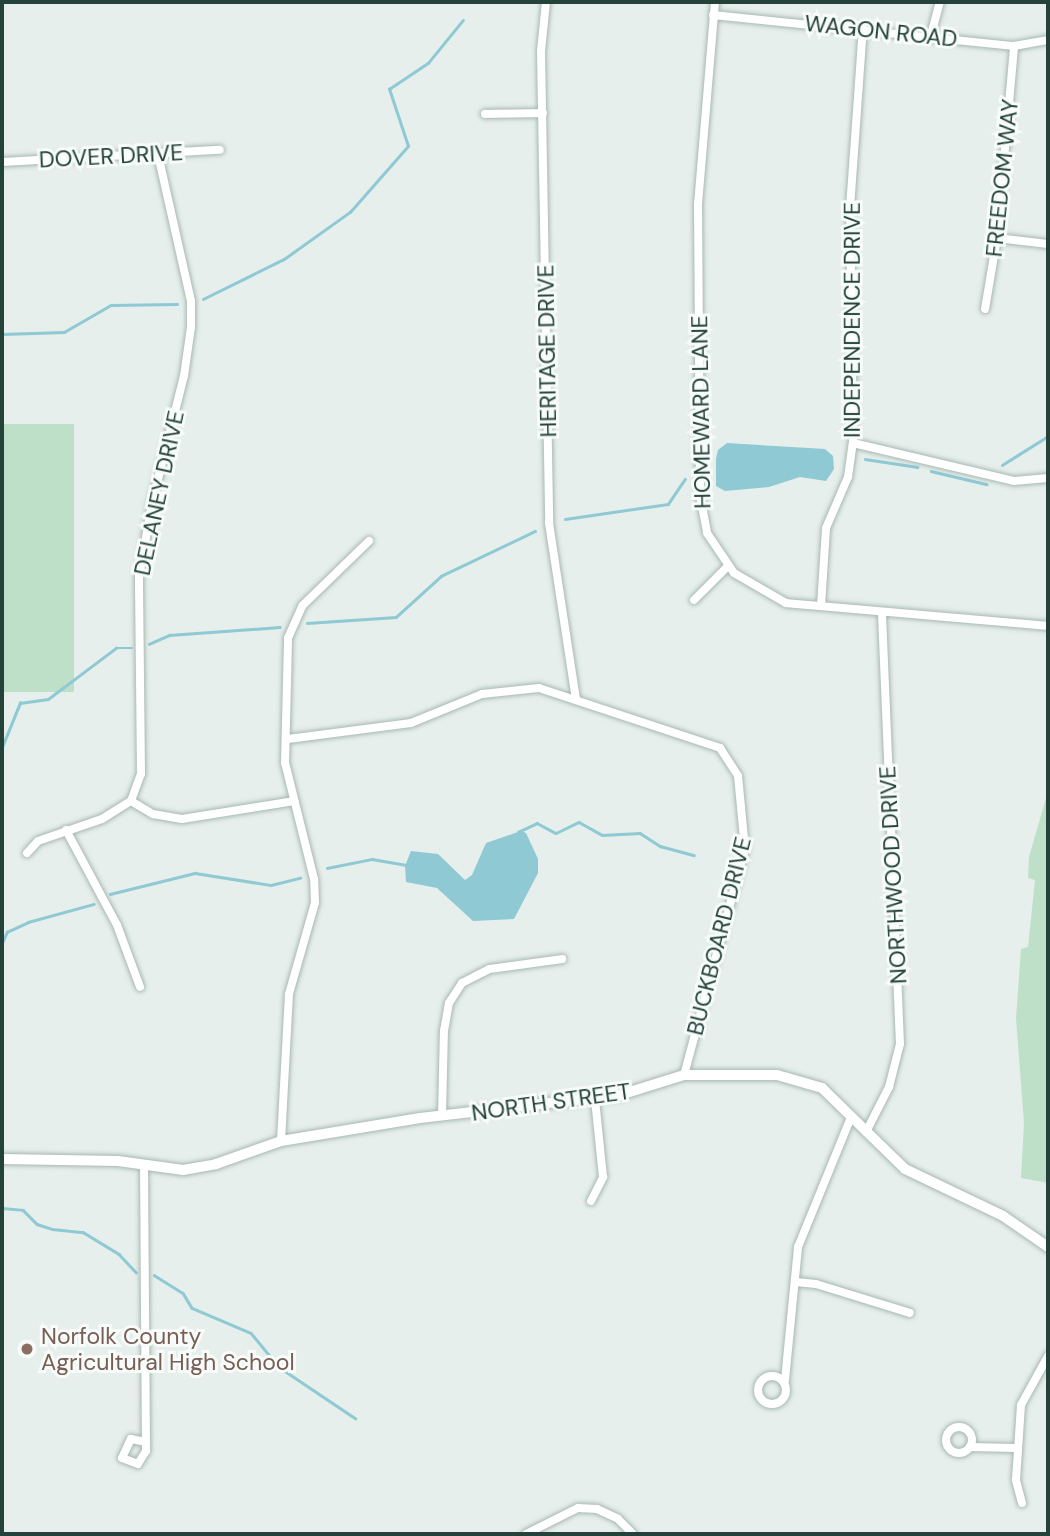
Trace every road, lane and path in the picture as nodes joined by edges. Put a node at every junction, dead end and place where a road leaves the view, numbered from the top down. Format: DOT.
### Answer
graph roads {
  1 [pos="546,2"];
  2 [pos="715,2"];
  3 [pos="940,2"];
  4 [pos="713,15"];
  5 [pos="863,27"];
  6 [pos="931,35"];
  7 [pos="1048,40"];
  8 [pos="1014,46"];
  9 [pos="543,113"];
  10 [pos="485,114"];
  11 [pos="220,150"];
  12 [pos="158,154"];
  13 [pos="2,162"];
  14 [pos="997,238"];
  15 [pos="1048,244"];
  16 [pos="985,309"];
  17 [pos="853,443"];
  18 [pos="1048,478"];
  19 [pos="369,541"];
  20 [pos="728,566"];
  21 [pos="694,600"];
  22 [pos="821,606"];
  23 [pos="882,612"];
  24 [pos="1048,626"];
  25 [pos="576,700"];
  26 [pos="288,739"];
  27 [pos="131,800"];
  28 [pos="295,801"];
  29 [pos="66,830"];
  30 [pos="27,853"];
  31 [pos="562,960"];
  32 [pos="140,987"];
  33 [pos="684,1075"];
  34 [pos="595,1099"];
  35 [pos="442,1116"];
  36 [pos="851,1117"];
  37 [pos="866,1132"];
  38 [pos="281,1141"];
  39 [pos="2,1159"];
  40 [pos="144,1165"];
  41 [pos="591,1201"];
  42 [pos="1048,1247"];
  43 [pos="796,1282"];
  44 [pos="910,1314"];
  45 [pos="1048,1356"];
  46 [pos="785,1380"];
  47 [pos="146,1443"];
  48 [pos="970,1447"];
  49 [pos="1016,1448"];
  50 [pos="1022,1503"];
  51 [pos="526,1534"];
  52 [pos="633,1534"];
  1 -- 9 [label="street, HERITAGE DRIVE"];
  2 -- 4 [label="street, HOMEWARD LANE"];
  3 -- 6 [label="street"];
  4 -- 5 [label="street, WAGON ROAD"];
  4 -- 20 [label="street, HOMEWARD LANE"];
  5 -- 6 [label="street, WAGON ROAD"];
  5 -- 17 [label="street, INDEPENDENCE DRIVE"];
  6 -- 8 [label="street, WAGON ROAD"];
  7 -- 8 [label="street, WAGON ROAD"];
  8 -- 14 [label="street, FREEDOM WAY"];
  9 -- 10 [label="street"];
  9 -- 25 [label="street, HERITAGE DRIVE"];
  11 -- 12 [label="street, DOVER DRIVE"];
  12 -- 13 [label="street, DOVER DRIVE"];
  12 -- 27 [label="street, DELANEY DRIVE"];
  14 -- 15 [label="street"];
  14 -- 16 [label="street, FREEDOM WAY"];
  17 -- 18 [label="street"];
  17 -- 22 [label="street, INDEPENDENCE DRIVE"];
  19 -- 26 [label="street"];
  20 -- 21 [label="street"];
  20 -- 22 [label="street, HOMEWARD LANE"];
  22 -- 23 [label="street, HOMEWARD LANE"];
  23 -- 24 [label="street, HOMEWARD LANE"];
  23 -- 37 [label="street, NORTHWOOD DRIVE"];
  25 -- 26 [label="street, BUCKBOARD DRIVE"];
  25 -- 33 [label="street, BUCKBOARD DRIVE"];
  26 -- 28 [label="street"];
  27 -- 28 [label="street"];
  27 -- 29 [label="street"];
  28 -- 38 [label="street"];
  29 -- 30 [label="street"];
  29 -- 32 [label="street"];
  31 -- 35 [label="street"];
  33 -- 34 [label="street, NORTH STREET"];
  33 -- 36 [label="street, NORTH STREET"];
  34 -- 35 [label="street, NORTH STREET"];
  34 -- 41 [label="street"];
  35 -- 38 [label="street, NORTH STREET"];
  36 -- 37 [label="street, NORTH STREET"];
  36 -- 43 [label="street"];
  37 -- 42 [label="street, NORTH STREET"];
  38 -- 40 [label="street, NORTH STREET"];
  39 -- 40 [label="street, NORTH STREET"];
  40 -- 47 [label="street"];
  43 -- 44 [label="street"];
  43 -- 46 [label="street"];
  45 -- 49 [label="street"];
  48 -- 49 [label="street"];
  49 -- 50 [label="street"];
  51 -- 52 [label="street"];
}
